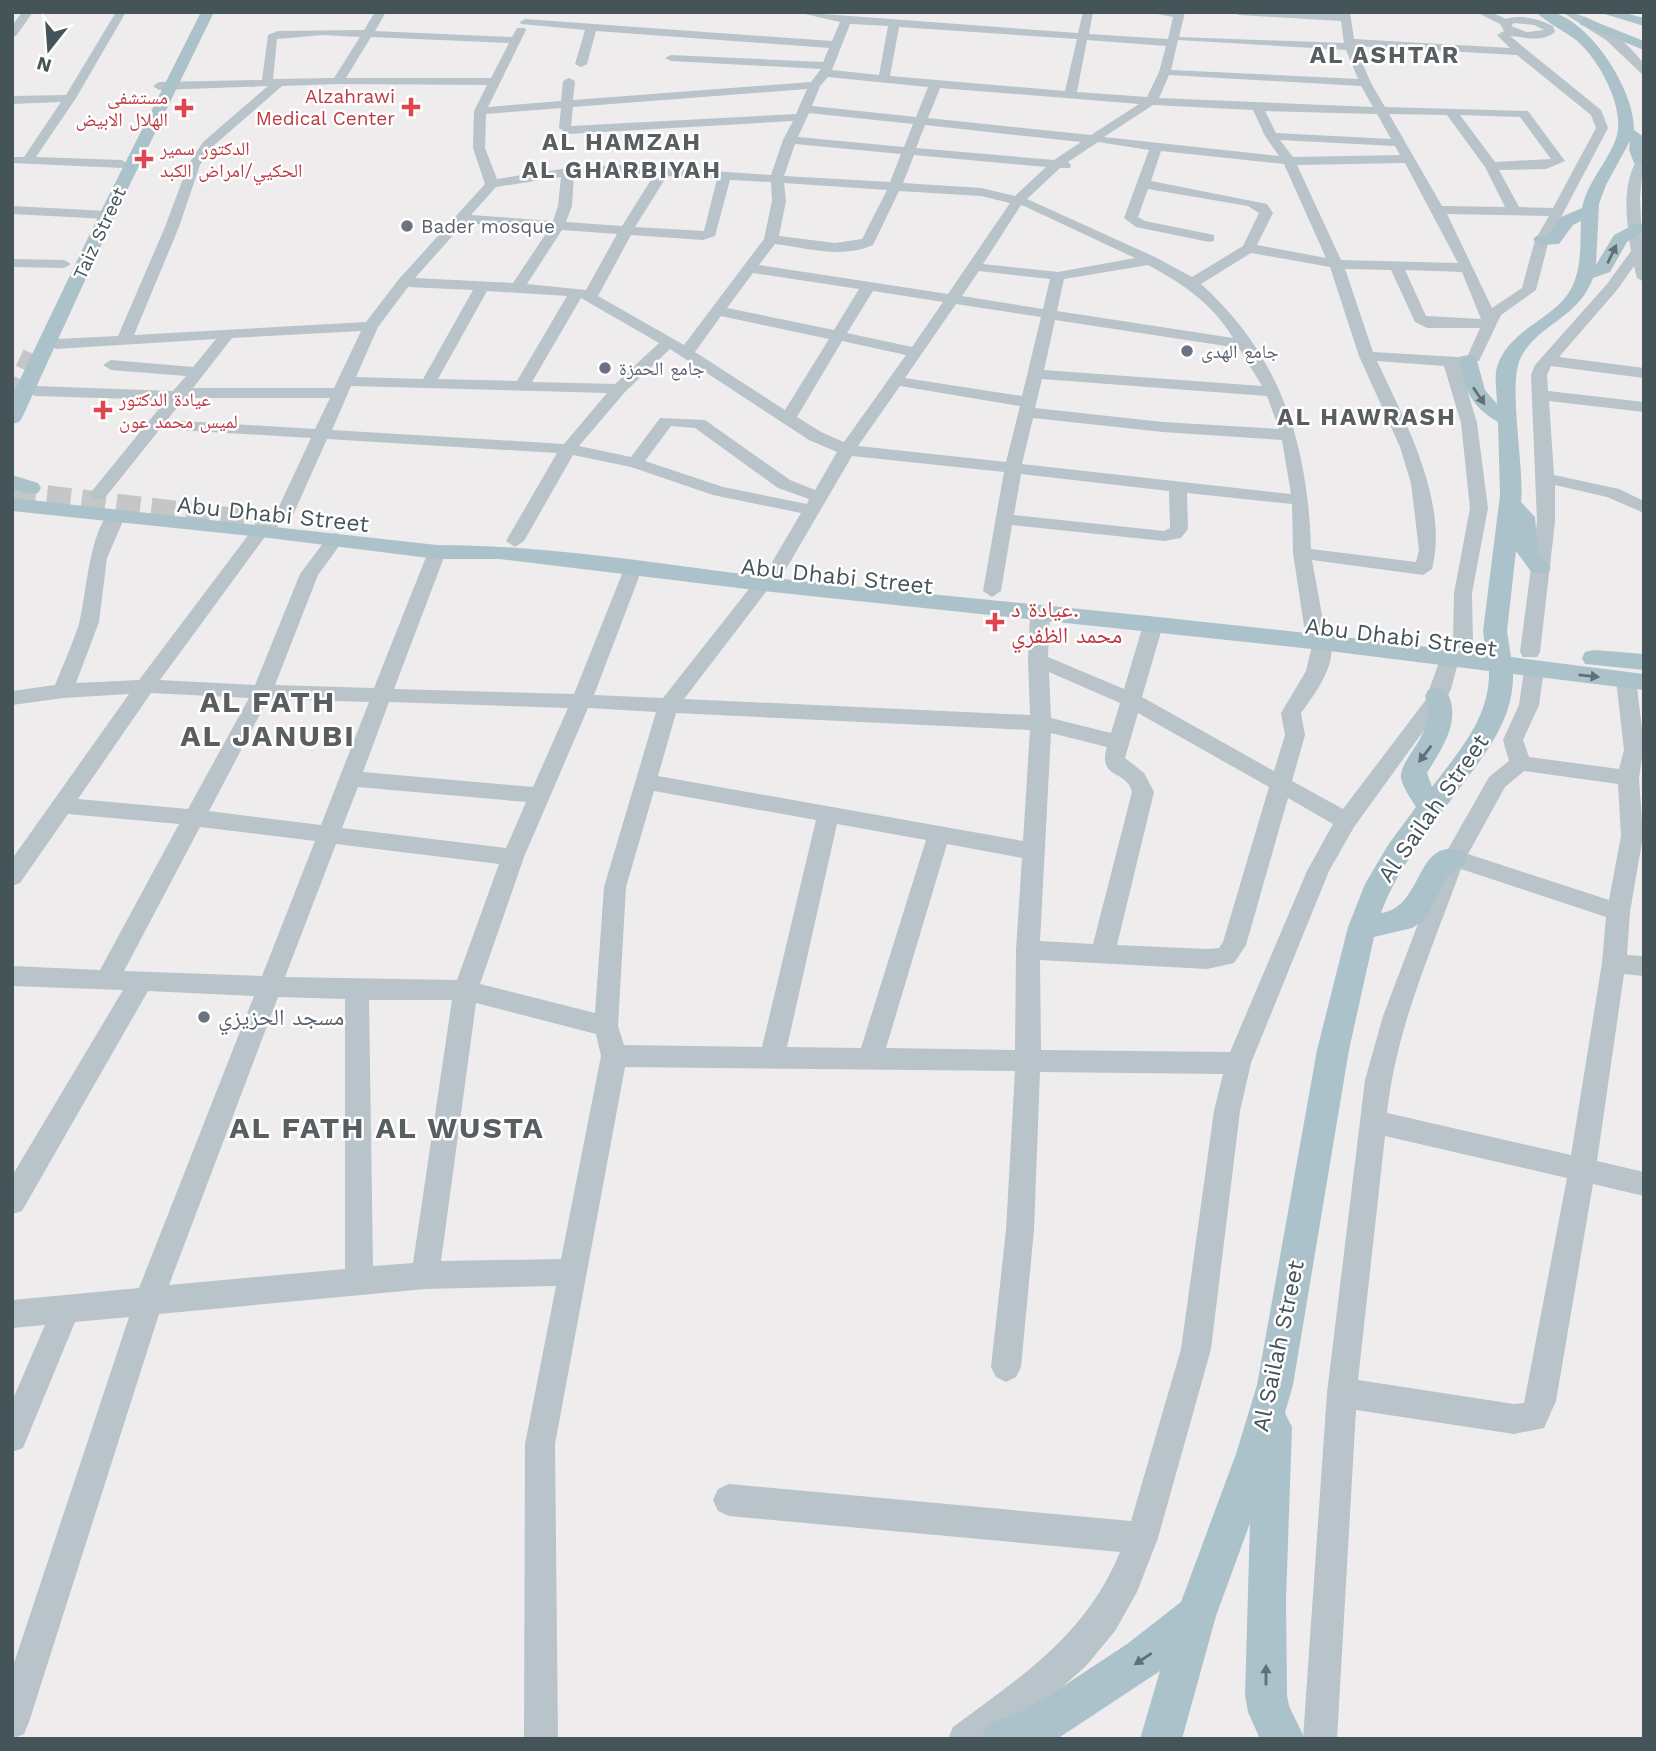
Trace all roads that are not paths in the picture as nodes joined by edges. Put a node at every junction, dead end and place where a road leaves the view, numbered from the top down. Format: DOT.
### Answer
graph roads {
  1 [pos="28,12"];
  2 [pos="121,12"];
  3 [pos="194,12"];
  4 [pos="208,12"];
  5 [pos="381,12"];
  6 [pos="802,12"];
  7 [pos="1088,12"];
  8 [pos="1152,12"];
  9 [pos="1239,12"];
  10 [pos="1481,12"];
  11 [pos="1520,12"];
  12 [pos="1567,12"];
  13 [pos="1604,12"];
  14 [pos="1623,12"];
  15 [pos="1184,13"];
  16 [pos="1643,14"];
  17 [pos="1346,15"];
  18 [pos="529,17"];
  19 [pos="846,20"];
  20 [pos="1540,22"];
  21 [pos="1586,22"];
  22 [pos="1644,22"];
  23 [pos="16,23"];
  24 [pos="894,23"];
  25 [pos="591,26"];
  26 [pos="1509,27"];
  27 [pos="679,32"];
  28 [pos="12,34"];
  29 [pos="1281,34"];
  30 [pos="368,35"];
  31 [pos="1084,36"];
  32 [pos="516,40"];
  33 [pos="1179,41"];
  34 [pos="1349,45"];
  35 [pos="835,46"];
  36 [pos="1644,46"];
  37 [pos="360,49"];
  38 [pos="373,50"];
  39 [pos="1520,52"];
  40 [pos="494,54"];
  41 [pos="508,54"];
  42 [pos="581,64"];
  43 [pos="1269,65"];
  44 [pos="1609,69"];
  45 [pos="825,70"];
  46 [pos="1174,73"];
  47 [pos="1644,73"];
  48 [pos="678,76"];
  49 [pos="1266,78"];
  50 [pos="884,79"];
  51 [pos="338,81"];
  52 [pos="569,81"];
  53 [pos="492,82"];
  54 [pos="273,83"];
  55 [pos="1365,83"];
  56 [pos="166,85"];
  57 [pos="815,85"];
  58 [pos="935,85"];
  59 [pos="1070,96"];
  60 [pos="70,98"];
  61 [pos="12,100"];
  62 [pos="1158,101"];
  63 [pos="565,104"];
  64 [pos="1257,107"];
  65 [pos="480,111"];
  66 [pos="1381,112"];
  67 [pos="1451,112"];
  68 [pos="803,113"];
  69 [pos="919,122"];
  70 [pos="1626,132"];
  71 [pos="1271,136"];
  72 [pos="1097,140"];
  73 [pos="789,141"];
  74 [pos="1400,143"];
  75 [pos="1549,145"];
  76 [pos="1156,148"];
  77 [pos="1581,148"];
  78 [pos="908,149"];
  79 [pos="1410,159"];
  80 [pos="1642,159"];
  81 [pos="12,160"];
  82 [pos="28,160"];
  83 [pos="1289,161"];
  84 [pos="122,164"];
  85 [pos="1064,164"];
  86 [pos="1491,166"];
  87 [pos="664,170"];
  88 [pos="568,172"];
  89 [pos="725,174"];
  90 [pos="777,177"];
  91 [pos="1640,179"];
  92 [pos="492,184"];
  93 [pos="1144,184"];
  94 [pos="895,186"];
  95 [pos="1556,188"];
  96 [pos="1023,201"];
  97 [pos="12,210"];
  98 [pos="1438,210"];
  99 [pos="1514,211"];
  100 [pos="1590,211"];
  101 [pos="101,215"];
  102 [pos="463,219"];
  103 [pos="559,226"];
  104 [pos="1637,228"];
  105 [pos="626,231"];
  106 [pos="90,238"];
  107 [pos="1209,238"];
  108 [pos="771,239"];
  109 [pos="1542,240"];
  110 [pos="1249,248"];
  111 [pos="1637,252"];
  112 [pos="1150,260"];
  113 [pos="12,263"];
  114 [pos="64,264"];
  115 [pos="1336,264"];
  116 [pos="1396,266"];
  117 [pos="751,268"];
  118 [pos="984,268"];
  119 [pos="1467,268"];
  120 [pos="1586,275"];
  121 [pos="1058,276"];
  122 [pos="1644,278"];
  123 [pos="404,282"];
  124 [pos="1192,283"];
  125 [pos="483,285"];
  126 [pos="1612,286"];
  127 [pos="868,287"];
  128 [pos="517,288"];
  129 [pos="1644,291"];
  130 [pos="584,295"];
  131 [pos="1482,298"];
  132 [pos="1515,300"];
  133 [pos="956,301"];
  134 [pos="719,311"];
  135 [pos="1047,315"];
  136 [pos="1490,324"];
  137 [pos="370,326"];
  138 [pos="228,334"];
  139 [pos="838,334"];
  140 [pos="124,340"];
  141 [pos="669,342"];
  142 [pos="1247,345"];
  143 [pos="45,348"];
  144 [pos="915,352"];
  145 [pos="686,353"];
  146 [pos="1367,356"];
  147 [pos="1550,360"];
  148 [pos="1460,362"];
  149 [pos="111,365"];
  150 [pos="198,372"];
  151 [pos="1644,373"];
  152 [pos="1033,374"];
  153 [pos="12,377"];
  154 [pos="428,383"];
  155 [pos="906,383"];
  156 [pos="522,386"];
  157 [pos="342,387"];
  158 [pos="620,389"];
  159 [pos="36,391"];
  160 [pos="1273,392"];
  161 [pos="179,395"];
  162 [pos="1541,396"];
  163 [pos="1027,407"];
  164 [pos="1644,407"];
  165 [pos="788,418"];
  166 [pos="1508,419"];
  167 [pos="155,424"];
  168 [pos="15,428"];
  169 [pos="320,433"];
  170 [pos="1289,435"];
  171 [pos="856,447"];
  172 [pos="568,449"];
  173 [pos="635,463"];
  174 [pos="1014,464"];
  175 [pos="1546,478"];
  176 [pos="1178,487"];
  177 [pos="16,495"];
  178 [pos="1300,495"];
  179 [pos="83,499"];
  180 [pos="815,503"];
  181 [pos="1510,504"];
  182 [pos="1644,508"];
  183 [pos="117,514"];
  184 [pos="1005,519"];
  185 [pos="275,523"];
  186 [pos="337,538"];
  187 [pos="507,547"];
  188 [pos="438,552"];
  189 [pos="1301,553"];
  190 [pos="1540,568"];
  191 [pos="633,569"];
  192 [pos="777,575"];
  193 [pos="992,591"];
  194 [pos="1040,614"];
  195 [pos="1153,625"];
  196 [pos="1318,634"];
  197 [pos="1456,651"];
  198 [pos="1038,660"];
  199 [pos="1532,661"];
  200 [pos="1638,675"];
  201 [pos="145,686"];
  202 [pos="62,691"];
  203 [pos="262,692"];
  204 [pos="382,694"];
  205 [pos="1437,696"];
  206 [pos="12,698"];
  207 [pos="1131,700"];
  208 [pos="582,701"];
  209 [pos="668,705"];
  210 [pos="1041,723"];
  211 [pos="1118,742"];
  212 [pos="1639,751"];
  213 [pos="1520,763"];
  214 [pos="349,778"];
  215 [pos="1628,778"];
  216 [pos="647,782"];
  217 [pos="1279,784"];
  218 [pos="541,796"];
  219 [pos="61,805"];
  220 [pos="1430,808"];
  221 [pos="828,815"];
  222 [pos="196,818"];
  223 [pos="1346,821"];
  224 [pos="326,834"];
  225 [pos="939,835"];
  226 [pos="1638,838"];
  227 [pos="1032,851"];
  228 [pos="513,857"];
  229 [pos="1454,858"];
  230 [pos="12,877"];
  231 [pos="1618,912"];
  232 [pos="1362,927"];
  233 [pos="1028,950"];
  234 [pos="1103,953"];
  235 [pos="1615,963"];
  236 [pos="1644,966"];
  237 [pos="12,976"];
  238 [pos="107,979"];
  239 [pos="141,981"];
  240 [pos="268,987"];
  241 [pos="356,990"];
  242 [pos="466,990"];
  243 [pos="606,1026"];
  244 [pos="614,1056"];
  245 [pos="772,1058"];
  246 [pos="870,1059"];
  247 [pos="1028,1061"];
  248 [pos="1238,1063"];
  249 [pos="1371,1121"];
  250 [pos="1582,1170"];
  251 [pos="1644,1184"];
  252 [pos="12,1202"];
  253 [pos="573,1272"];
  254 [pos="425,1275"];
  255 [pos="359,1283"];
  256 [pos="148,1303"];
  257 [pos="66,1310"];
  258 [pos="12,1314"];
  259 [pos="1006,1367"];
  260 [pos="1275,1385"];
  261 [pos="1342,1393"];
  262 [pos="12,1437"];
  263 [pos="729,1500"];
  264 [pos="1142,1538"];
  265 [pos="1196,1616"];
  266 [pos="12,1722"];
  267 [pos="541,1739"];
  268 [pos="965,1739"];
  269 [pos="1002,1739"];
  270 [pos="1161,1739"];
  271 [pos="1284,1739"];
  272 [pos="1320,1739"];
  1 -- 23 [label="street"];
  2 -- 60 [label="street"];
  3 -- 56 [label="main road, Taiz Street"];
  4 -- 56 [label="main road, Taiz Street"];
  5 -- 30 [label="street"];
  6 -- 19 [label="street"];
  7 -- 31 [label="street"];
  8 -- 15 [label="street"];
  9 -- 29 [label="street"];
  10 -- 26 [label="street"];
  11 -- 20 [label="street"];
  12 -- 21 [label="street"];
  13 -- 22 [label="main road"];
  14 -- 16 [label="main road"];
  15 -- 33 [label="street"];
  17 -- 29 [label="street"];
  17 -- 34 [label="street"];
  18 -- 25 [label="street"];
  18 -- 32 [label="street"];
  19 -- 24 [label="street"];
  19 -- 35 [label="street"];
  20 -- 26 [label="street"];
  20 -- 26 [label="street"];
  20 -- 44 [label="main road"];
  20 -- 44 [label="main road"];
  21 -- 36 [label="main road"];
  21 -- 47 [label="street"];
  23 -- 28 [label="street"];
  24 -- 31 [label="street"];
  24 -- 50 [label="street"];
  25 -- 27 [label="street"];
  25 -- 42 [label="street"];
  26 -- 39 [label="street"];
  27 -- 35 [label="street"];
  27 -- 48 [label="street"];
  29 -- 33 [label="street"];
  29 -- 34 [label="street"];
  30 -- 32 [label="street"];
  30 -- 37 [label="street"];
  30 -- 54 [label="street"];
  31 -- 33 [label="street"];
  31 -- 59 [label="street"];
  32 -- 41 [label="street"];
  33 -- 46 [label="street"];
  33 -- 62 [label="street"];
  34 -- 39 [label="street"];
  34 -- 55 [label="street"];
  35 -- 45 [label="street"];
  37 -- 38 [label="street"];
  37 -- 51 [label="street"];
  39 -- 77 [label="street"];
  40 -- 41 [label="street"];
  41 -- 53 [label="street"];
  43 -- 49 [label="street"];
  44 -- 70 [label="main road"];
  45 -- 48 [label="street"];
  45 -- 50 [label="street"];
  45 -- 57 [label="street"];
  46 -- 49 [label="street"];
  46 -- 62 [label="street"];
  48 -- 57 [label="street"];
  48 -- 63 [label="street"];
  49 -- 55 [label="street"];
  50 -- 58 [label="street"];
  51 -- 53 [label="street"];
  51 -- 54 [label="street"];
  52 -- 63 [label="street"];
  53 -- 65 [label="street"];
  54 -- 56 [label="street"];
  54 -- 140 [label="street"];
  55 -- 66 [label="street"];
  56 -- 84 [label="main road, Taiz Street"];
  56 -- 101 [label="main road, Taiz Street"];
  57 -- 68 [label="street"];
  58 -- 59 [label="street"];
  58 -- 69 [label="street"];
  59 -- 62 [label="street"];
  60 -- 61 [label="street"];
  60 -- 82 [label="street"];
  62 -- 64 [label="street"];
  62 -- 72 [label="street"];
  63 -- 65 [label="street"];
  63 -- 68 [label="street"];
  64 -- 66 [label="street"];
  64 -- 71 [label="street"];
  65 -- 92 [label="street"];
  66 -- 67 [label="street"];
  66 -- 74 [label="street"];
  67 -- 75 [label="street"];
  67 -- 86 [label="street"];
  68 -- 69 [label="street"];
  68 -- 73 [label="street"];
  69 -- 72 [label="street"];
  69 -- 78 [label="street"];
  70 -- 80 [label="main road"];
  70 -- 100 [label="main road"];
  71 -- 74 [label="street"];
  71 -- 83 [label="street"];
  72 -- 76 [label="street"];
  72 -- 85 [label="street"];
  73 -- 78 [label="street"];
  73 -- 90 [label="street"];
  74 -- 79 [label="street"];
  75 -- 77 [label="street"];
  75 -- 95 [label="street"];
  76 -- 83 [label="street"];
  76 -- 93 [label="street"];
  77 -- 95 [label="street"];
  78 -- 85 [label="street"];
  78 -- 94 [label="street"];
  79 -- 83 [label="street"];
  79 -- 98 [label="street"];
  80 -- 91 [label="street"];
  81 -- 82 [label="street"];
  82 -- 84 [label="street"];
  83 -- 115 [label="street"];
  84 -- 101 [label="main road, Taiz Street"];
  85 -- 96 [label="street"];
  86 -- 95 [label="street"];
  86 -- 99 [label="street"];
  87 -- 88 [label="street"];
  87 -- 89 [label="street"];
  87 -- 105 [label="street"];
  88 -- 92 [label="street"];
  88 -- 103 [label="street"];
  89 -- 90 [label="street"];
  89 -- 105 [label="street"];
  90 -- 94 [label="street"];
  90 -- 108 [label="street"];
  91 -- 104 [label="street"];
  92 -- 102 [label="street"];
  93 -- 107 [label="street"];
  93 -- 110 [label="street"];
  94 -- 96 [label="street"];
  94 -- 108 [label="street"];
  95 -- 99 [label="street"];
  95 -- 109 [label="street"];
  96 -- 112 [label="street"];
  96 -- 118 [label="street"];
  96 -- 133 [label="street"];
  97 -- 101 [label="street"];
  98 -- 99 [label="street"];
  98 -- 119 [label="street"];
  100 -- 109 [label="main road"];
  100 -- 120 [label="main road"];
  101 -- 106 [label="main road, Taiz Street"];
  102 -- 103 [label="street"];
  102 -- 123 [label="street"];
  103 -- 105 [label="street"];
  103 -- 128 [label="street"];
  104 -- 111 [label="street"];
  120 -- 104 [label="main road, one-way"];
  105 -- 130 [label="street"];
  106 -- 114 [label="main road"];
  106 -- 143 [label="main road"];
  108 -- 117 [label="street"];
  109 -- 132 [label="street"];
  110 -- 115 [label="street"];
  110 -- 124 [label="street"];
  111 -- 122 [label="street"];
  111 -- 126 [label="street"];
  112 -- 121 [label="street"];
  112 -- 124 [label="street"];
  113 -- 114 [label="street"];
  114 -- 153 [label="main road"];
  115 -- 116 [label="street"];
  115 -- 146 [label="street"];
  116 -- 119 [label="street"];
  116 -- 136 [label="street"];
  117 -- 127 [label="street"];
  117 -- 134 [label="street"];
  118 -- 121 [label="street"];
  118 -- 133 [label="street"];
  119 -- 131 [label="street"];
  120 -- 166 [label="main road, Al Sailah Street"];
  121 -- 135 [label="street"];
  123 -- 125 [label="street"];
  123 -- 137 [label="street"];
  124 -- 142 [label="street"];
  125 -- 128 [label="street"];
  125 -- 154 [label="street"];
  126 -- 129 [label="street"];
  126 -- 147 [label="street"];
  127 -- 133 [label="street"];
  127 -- 139 [label="street"];
  128 -- 130 [label="street"];
  130 -- 141 [label="street"];
  130 -- 156 [label="street"];
  131 -- 132 [label="street"];
  131 -- 136 [label="street"];
  132 -- 136 [label="street"];
  133 -- 135 [label="street"];
  133 -- 144 [label="street"];
  133 -- 155 [label="street"];
  134 -- 139 [label="street"];
  134 -- 145 [label="street"];
  135 -- 142 [label="street"];
  135 -- 152 [label="street"];
  136 -- 148 [label="street"];
  137 -- 138 [label="street"];
  137 -- 157 [label="street"];
  138 -- 140 [label="street"];
  138 -- 150 [label="street"];
  139 -- 144 [label="street"];
  139 -- 165 [label="street"];
  140 -- 143 [label="street"];
  141 -- 145 [label="street"];
  141 -- 158 [label="street"];
  142 -- 160 [label="street"];
  143 -- 159 [label="main road"];
  143 -- 168 [label="main road"];
  144 -- 171 [label="street"];
  145 -- 165 [label="street"];
  146 -- 148 [label="street"];
  146 -- 189 [label="street"];
  147 -- 151 [label="street"];
  147 -- 162 [label="street"];
  148 -- 166 [label="main road, one-way"];
  148 -- 197 [label="street"];
  149 -- 150 [label="street"];
  150 -- 161 [label="street"];
  152 -- 160 [label="street"];
  152 -- 163 [label="street"];
  154 -- 156 [label="street"];
  154 -- 157 [label="street"];
  155 -- 163 [label="street"];
  155 -- 171 [label="street"];
  156 -- 158 [label="street"];
  157 -- 161 [label="street"];
  157 -- 169 [label="street"];
  158 -- 172 [label="street"];
  159 -- 161 [label="street"];
  159 -- 168 [label="main road"];
  160 -- 170 [label="street"];
  161 -- 167 [label="street"];
  162 -- 164 [label="street"];
  162 -- 175 [label="street"];
  163 -- 170 [label="street"];
  163 -- 174 [label="street"];
  165 -- 171 [label="street"];
  166 -- 181 [label="main road, Al Sailah Street"];
  167 -- 169 [label="street"];
  167 -- 179 [label="street"];
  169 -- 172 [label="street"];
  169 -- 185 [label="street"];
  170 -- 178 [label="street"];
  171 -- 174 [label="street"];
  171 -- 180 [label="street"];
  171 -- 192 [label="street"];
  172 -- 173 [label="street"];
  172 -- 187 [label="street"];
  173 -- 180 [label="street"];
  173 -- 180 [label="street"];
  174 -- 176 [label="street"];
  174 -- 178 [label="street"];
  174 -- 184 [label="street"];
  175 -- 182 [label="street"];
  175 -- 190 [label="street"];
  176 -- 178 [label="street"];
  176 -- 184 [label="street"];
  177 -- 179 [label="main road"];
  178 -- 189 [label="street"];
  179 -- 183 [label="main road, Abu Dhabi Street"];
  179 -- 185 [label="main road, Abu Dhabi Street"];
  180 -- 192 [label="street"];
  181 -- 190 [label="main road"];
  181 -- 220 [label="main road, Al Sailah Street"];
  183 -- 185 [label="main road, Abu Dhabi Street"];
  183 -- 202 [label="street"];
  184 -- 193 [label="street"];
  185 -- 186 [label="main road, Abu Dhabi Street"];
  185 -- 187 [label="main road, Abu Dhabi Street"];
  185 -- 201 [label="street"];
  186 -- 188 [label="main road, Abu Dhabi Street"];
  186 -- 203 [label="street"];
  187 -- 188 [label="main road, Abu Dhabi Street"];
  187 -- 191 [label="main road, Abu Dhabi Street"];
  187 -- 192 [label="main road, Abu Dhabi Street"];
  188 -- 204 [label="street"];
  189 -- 196 [label="street"];
  190 -- 199 [label="street"];
  191 -- 192 [label="main road, Abu Dhabi Street"];
  191 -- 208 [label="street"];
  192 -- 193 [label="main road, Abu Dhabi Street"];
  192 -- 194 [label="main road, Abu Dhabi Street"];
  192 -- 209 [label="street"];
  193 -- 196 [label="main road, Abu Dhabi Street"];
  194 -- 195 [label="main road, Abu Dhabi Street"];
  194 -- 198 [label="street"];
  195 -- 196 [label="main road, Abu Dhabi Street"];
  195 -- 207 [label="street"];
  196 -- 197 [label="main road, Abu Dhabi Street"];
  196 -- 217 [label="street"];
  197 -- 199 [label="main road, Abu Dhabi Street"];
  197 -- 205 [label="street"];
  198 -- 207 [label="street"];
  198 -- 210 [label="street"];
  199 -- 200 [label="main road, Abu Dhabi Street"];
  199 -- 213 [label="street"];
  200 -- 212 [label="street"];
  201 -- 202 [label="street"];
  201 -- 203 [label="street"];
  201 -- 219 [label="street"];
  202 -- 206 [label="street"];
  203 -- 204 [label="street"];
  203 -- 222 [label="street"];
  204 -- 208 [label="street"];
  204 -- 214 [label="street"];
  205 -- 220 [label="main road, one-way"];
  205 -- 223 [label="street"];
  207 -- 211 [label="street"];
  207 -- 217 [label="street"];
  208 -- 209 [label="street"];
  208 -- 218 [label="street"];
  209 -- 210 [label="street"];
  209 -- 216 [label="street"];
  210 -- 211 [label="street"];
  210 -- 227 [label="street"];
  211 -- 234 [label="street"];
  212 -- 215 [label="street"];
  213 -- 215 [label="street"];
  213 -- 229 [label="street"];
  214 -- 218 [label="street"];
  214 -- 224 [label="street"];
  215 -- 226 [label="street"];
  216 -- 221 [label="street"];
  216 -- 243 [label="street"];
  217 -- 223 [label="street"];
  217 -- 234 [label="street"];
  218 -- 228 [label="street"];
  219 -- 222 [label="street"];
  219 -- 230 [label="street"];
  220 -- 232 [label="main road, Al Sailah Street"];
  221 -- 225 [label="street"];
  221 -- 245 [label="street"];
  222 -- 224 [label="street"];
  222 -- 238 [label="street"];
  223 -- 248 [label="street"];
  224 -- 228 [label="street"];
  224 -- 240 [label="street"];
  225 -- 227 [label="street"];
  225 -- 246 [label="street"];
  226 -- 231 [label="street"];
  227 -- 233 [label="street"];
  228 -- 242 [label="street"];
  229 -- 231 [label="street"];
  229 -- 232 [label="main road"];
  229 -- 249 [label="street"];
  231 -- 235 [label="street"];
  232 -- 260 [label="main road, Al Sailah Street"];
  233 -- 234 [label="street"];
  233 -- 247 [label="street"];
  235 -- 236 [label="street"];
  235 -- 250 [label="street"];
  237 -- 238 [label="street"];
  238 -- 239 [label="street"];
  239 -- 240 [label="street"];
  239 -- 252 [label="street"];
  240 -- 241 [label="street"];
  240 -- 256 [label="street"];
  241 -- 242 [label="street"];
  241 -- 255 [label="street"];
  242 -- 243 [label="street"];
  242 -- 254 [label="street"];
  243 -- 244 [label="street"];
  244 -- 245 [label="street"];
  244 -- 253 [label="street"];
  245 -- 246 [label="street"];
  246 -- 247 [label="street"];
  247 -- 248 [label="street"];
  247 -- 259 [label="street"];
  248 -- 264 [label="street"];
  249 -- 250 [label="street"];
  249 -- 261 [label="street"];
  250 -- 251 [label="street"];
  250 -- 261 [label="street"];
  253 -- 254 [label="street"];
  253 -- 267 [label="street"];
  254 -- 255 [label="street"];
  255 -- 256 [label="street"];
  256 -- 257 [label="street"];
  256 -- 266 [label="street"];
  257 -- 258 [label="street"];
  257 -- 262 [label="street"];
  260 -- 265 [label="main road, Al Sailah Street"];
  271 -- 260 [label="main road, one-way"];
  261 -- 272 [label="street"];
  263 -- 264 [label="street"];
  264 -- 268 [label="street"];
  265 -- 269 [label="main road, one-way"];
  265 -- 270 [label="main road, Al Sailah Street"];
}
